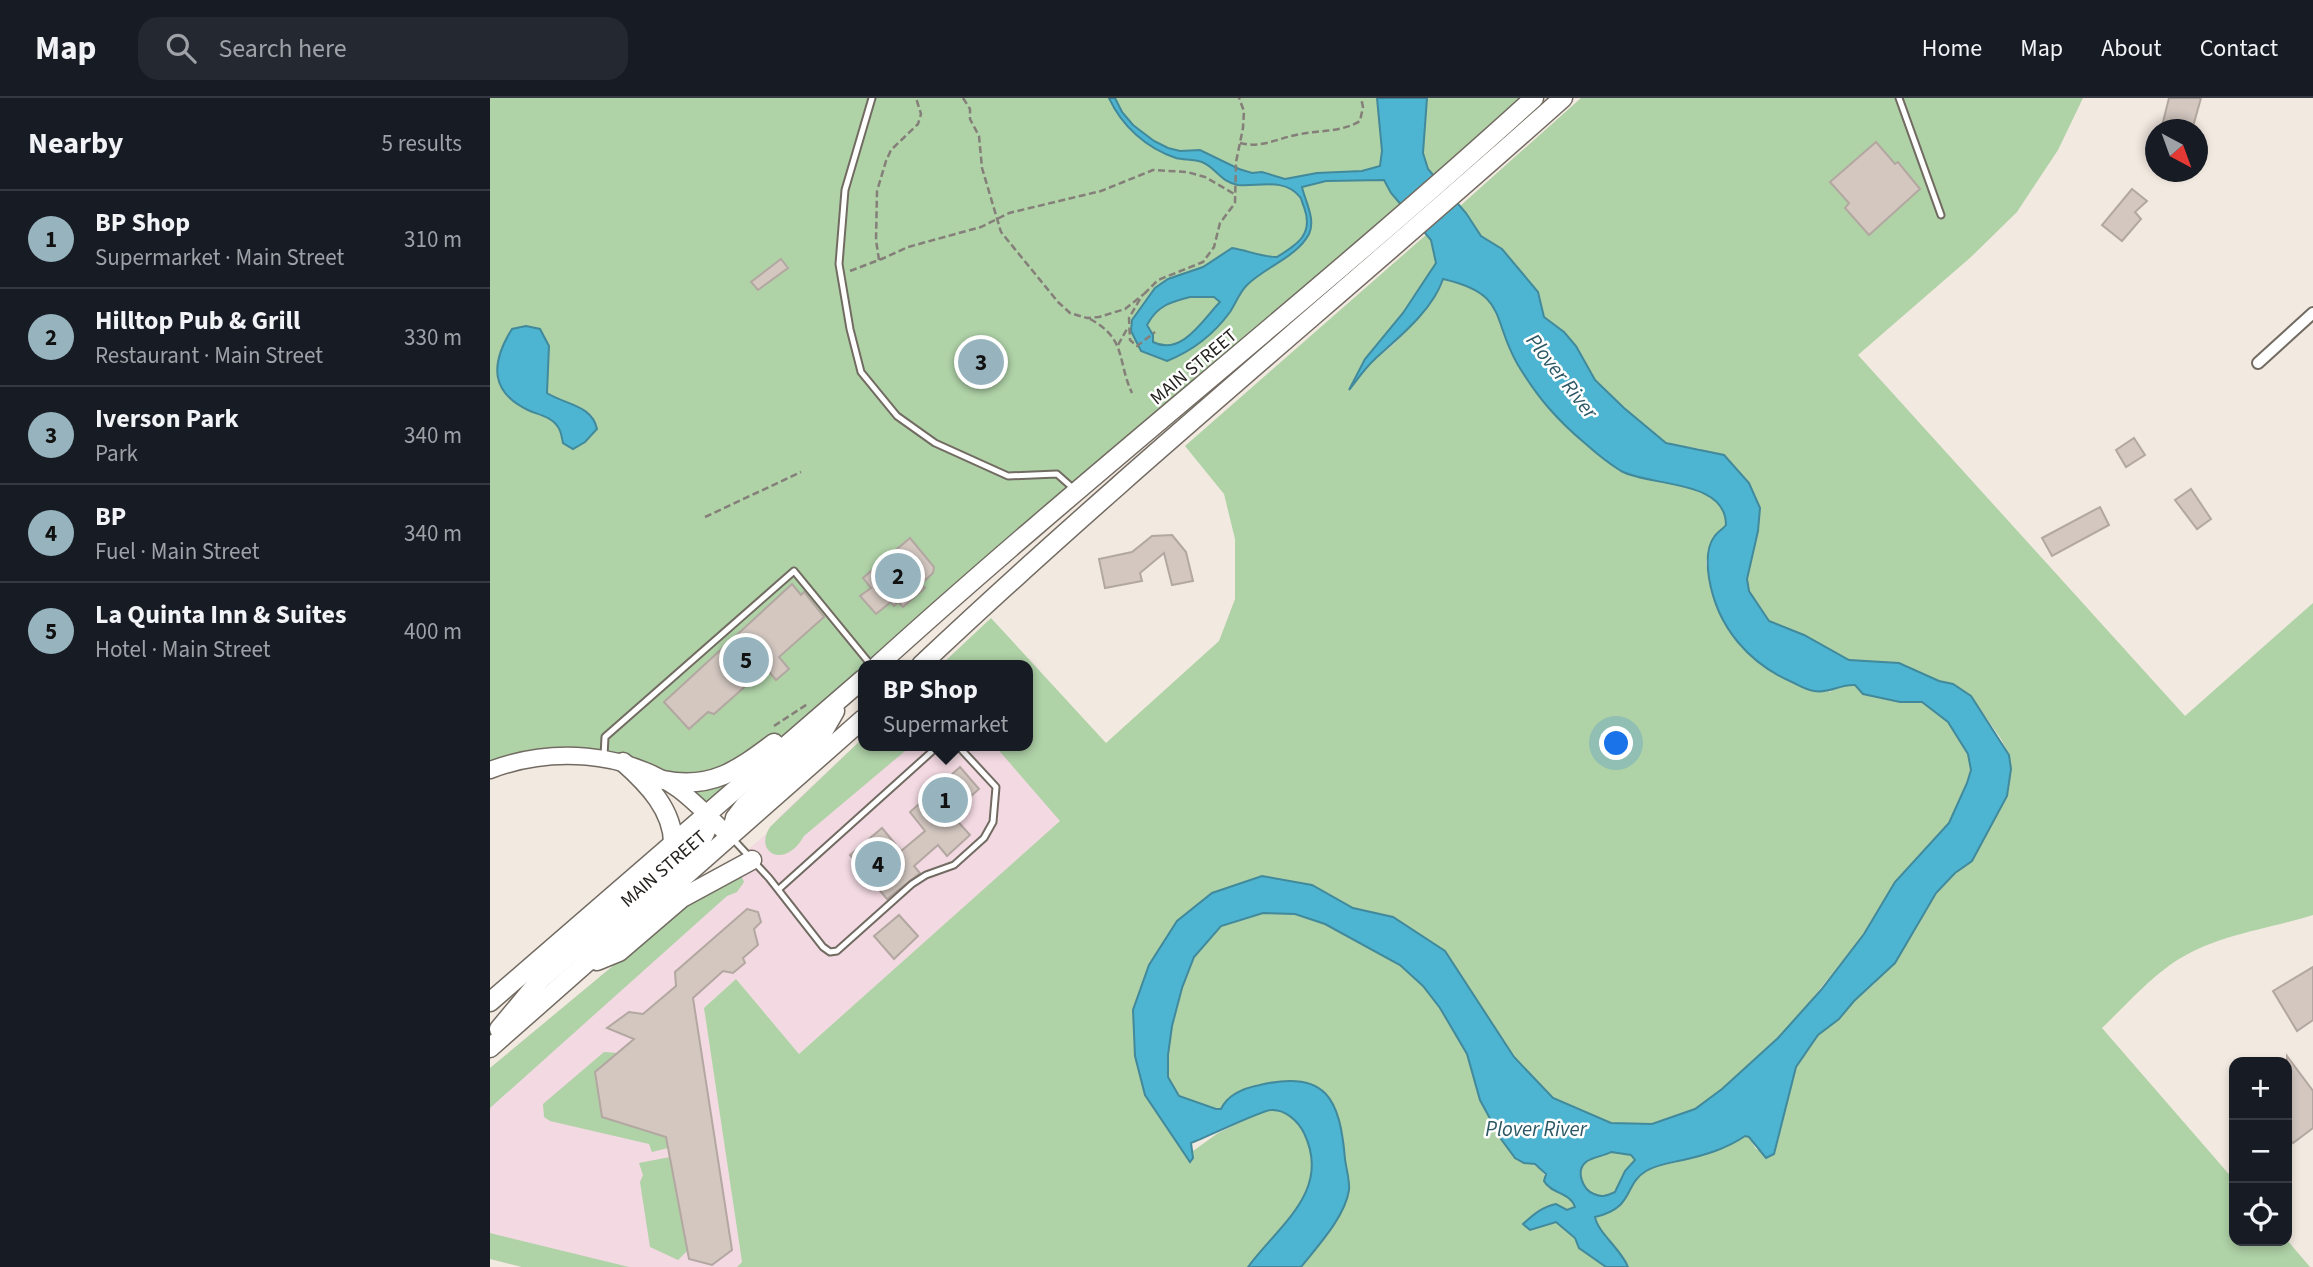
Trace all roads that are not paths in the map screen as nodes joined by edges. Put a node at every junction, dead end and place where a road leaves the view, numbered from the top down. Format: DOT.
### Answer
graph roads {
  1 [pos="872,98"];
  2 [pos="1534,98"];
  3 [pos="1563,98"];
  4 [pos="1899,98"];
  5 [pos="1449,188"];
  6 [pos="1941,215"];
  7 [pos="2313,313"];
  8 [pos="2258,363"];
  9 [pos="1077,492"];
  10 [pos="984,570"];
  11 [pos="1002,590"];
  12 [pos="867,660"];
  13 [pos="884,660"];
  14 [pos="927,660"];
  15 [pos="858,683"];
  16 [pos="841,698"];
  17 [pos="858,723"];
  18 [pos="932,751"];
  19 [pos="963,751"];
  20 [pos="604,758"];
  21 [pos="623,762"];
  22 [pos="490,770"];
  23 [pos="663,780"];
  24 [pos="707,815"];
  25 [pos="730,837"];
  26 [pos="673,845"];
  27 [pos="752,860"];
  28 [pos="779,889"];
  29 [pos="584,966"];
  30 [pos="490,1002"];
  31 [pos="490,1046"];
  1 -- 9 [label="lane"];
  2 -- 5 [label="main road, MAIN STREET"];
  3 -- 5 [label="main road, MAIN STREET"];
  4 -- 6 [label="lane"];
  5 -- 9 [label="main road, MAIN STREET"];
  5 -- 11 [label="main road, MAIN STREET"];
  7 -- 8 [label="street"];
  9 -- 10 [label="main road, MAIN STREET"];
  10 -- 11 [label="lane"];
  10 -- 13 [label="main road, MAIN STREET"];
  11 -- 14 [label="main road, MAIN STREET"];
  12 -- 20 [label="lane"];
  15 -- 16 [label="main road, MAIN STREET"];
  16 -- 23 [label="main road"];
  16 -- 24 [label="main road, MAIN STREET"];
  16 -- 25 [label="main road"];
  17 -- 25 [label="main road, MAIN STREET"];
  18 -- 28 [label="lane"];
  19 -- 28 [label="lane"];
  20 -- 21 [label="street"];
  20 -- 22 [label="street"];
  21 -- 23 [label="street"];
  21 -- 26 [label="main road"];
  23 -- 24 [label="street"];
  24 -- 25 [label="street"];
  24 -- 26 [label="main road, MAIN STREET"];
  24 -- 31 [label="main road"];
  25 -- 27 [label="lane"];
  25 -- 29 [label="main road, MAIN STREET"];
  26 -- 30 [label="main road, MAIN STREET"];
  27 -- 28 [label="lane"];
  27 -- 29 [label="main road"];
  29 -- 31 [label="main road, MAIN STREET"];
}
